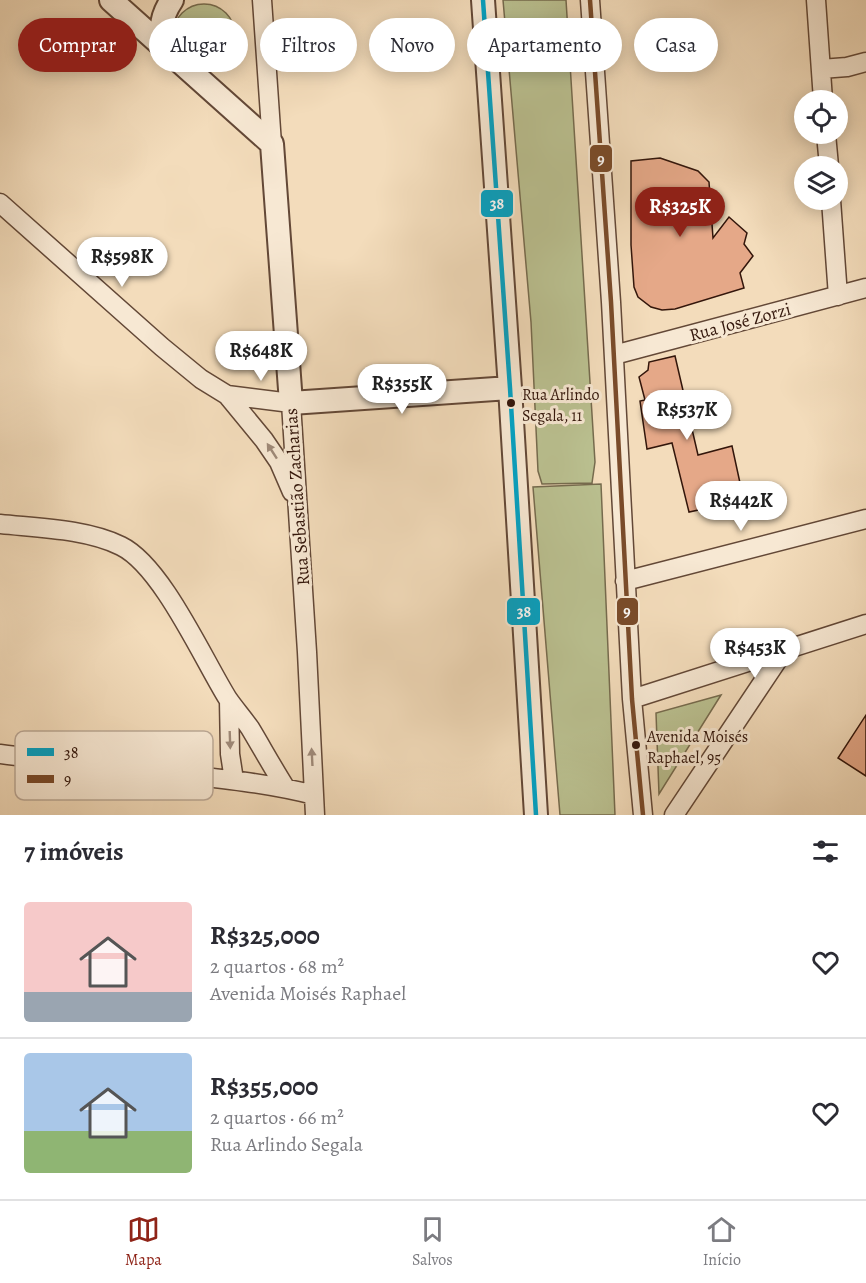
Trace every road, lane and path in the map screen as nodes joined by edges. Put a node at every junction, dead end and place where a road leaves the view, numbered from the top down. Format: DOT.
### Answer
graph roads {
  1 [pos="111,0"];
  2 [pos="172,0"];
  3 [pos="262,0"];
  4 [pos="483,0"];
  5 [pos="591,0"];
  6 [pos="816,0"];
  7 [pos="162,18"];
  8 [pos="149,35"];
  9 [pos="866,62"];
  10 [pos="820,69"];
  11 [pos="190,72"];
  12 [pos="822,90"];
  13 [pos="272,144"];
  14 [pos="0,203"];
  15 [pos="832,210"];
  16 [pos="866,288"];
  17 [pos="838,296"];
  18 [pos="614,356"];
  19 [pos="510,388"];
  20 [pos="226,395"];
  21 [pos="291,403"];
  22 [pos="298,504"];
  23 [pos="866,519"];
  24 [pos="0,524"];
  25 [pos="625,581"];
  26 [pos="866,624"];
  27 [pos="783,652"];
  28 [pos="632,699"];
  29 [pos="229,700"];
  30 [pos="0,754"];
  31 [pos="15,756"];
  32 [pos="213,778"];
  33 [pos="234,780"];
  34 [pos="285,788"];
  35 [pos="314,795"];
  36 [pos="315,815"];
  37 [pos="536,815"];
  38 [pos="643,815"];
  39 [pos="674,815"];
  1 -- 8 [label="street"];
  2 -- 7 [label="street"];
  3 -- 13 [label="street, Rua Sebastião Zacharias"];
  4 -- 19 [label="street"];
  5 -- 18 [label="street"];
  6 -- 10 [label="street"];
  9 -- 10 [label="street"];
  10 -- 12 [label="street"];
  11 -- 13 [label="street"];
  13 -- 21 [label="street, Rua Sebastião Zacharias"];
  14 -- 20 [label="street"];
  15 -- 17 [label="street"];
  16 -- 17 [label="street, Rua José Zorzi"];
  17 -- 18 [label="street, Rua José Zorzi"];
  18 -- 25 [label="street"];
  19 -- 21 [label="street"];
  19 -- 37 [label="street"];
  20 -- 21 [label="street"];
  22 -- 20 [label="street, one-way"];
  21 -- 22 [label="street, Rua Sebastião Zacharias"];
  35 -- 22 [label="street, Rua Sebastião Zacharias, one-way"];
  23 -- 25 [label="street"];
  24 -- 29 [label="street"];
  25 -- 28 [label="street"];
  26 -- 27 [label="street"];
  27 -- 28 [label="street"];
  27 -- 39 [label="street"];
  28 -- 38 [label="street"];
  29 -- 33 [label="street, one-way"];
  29 -- 34 [label="street"];
  30 -- 31 [label="street"];
  32 -- 33 [label="street"];
  33 -- 34 [label="street"];
  34 -- 35 [label="street"];
  35 -- 36 [label="street, Rua Sebastião Zacharias"];
}
